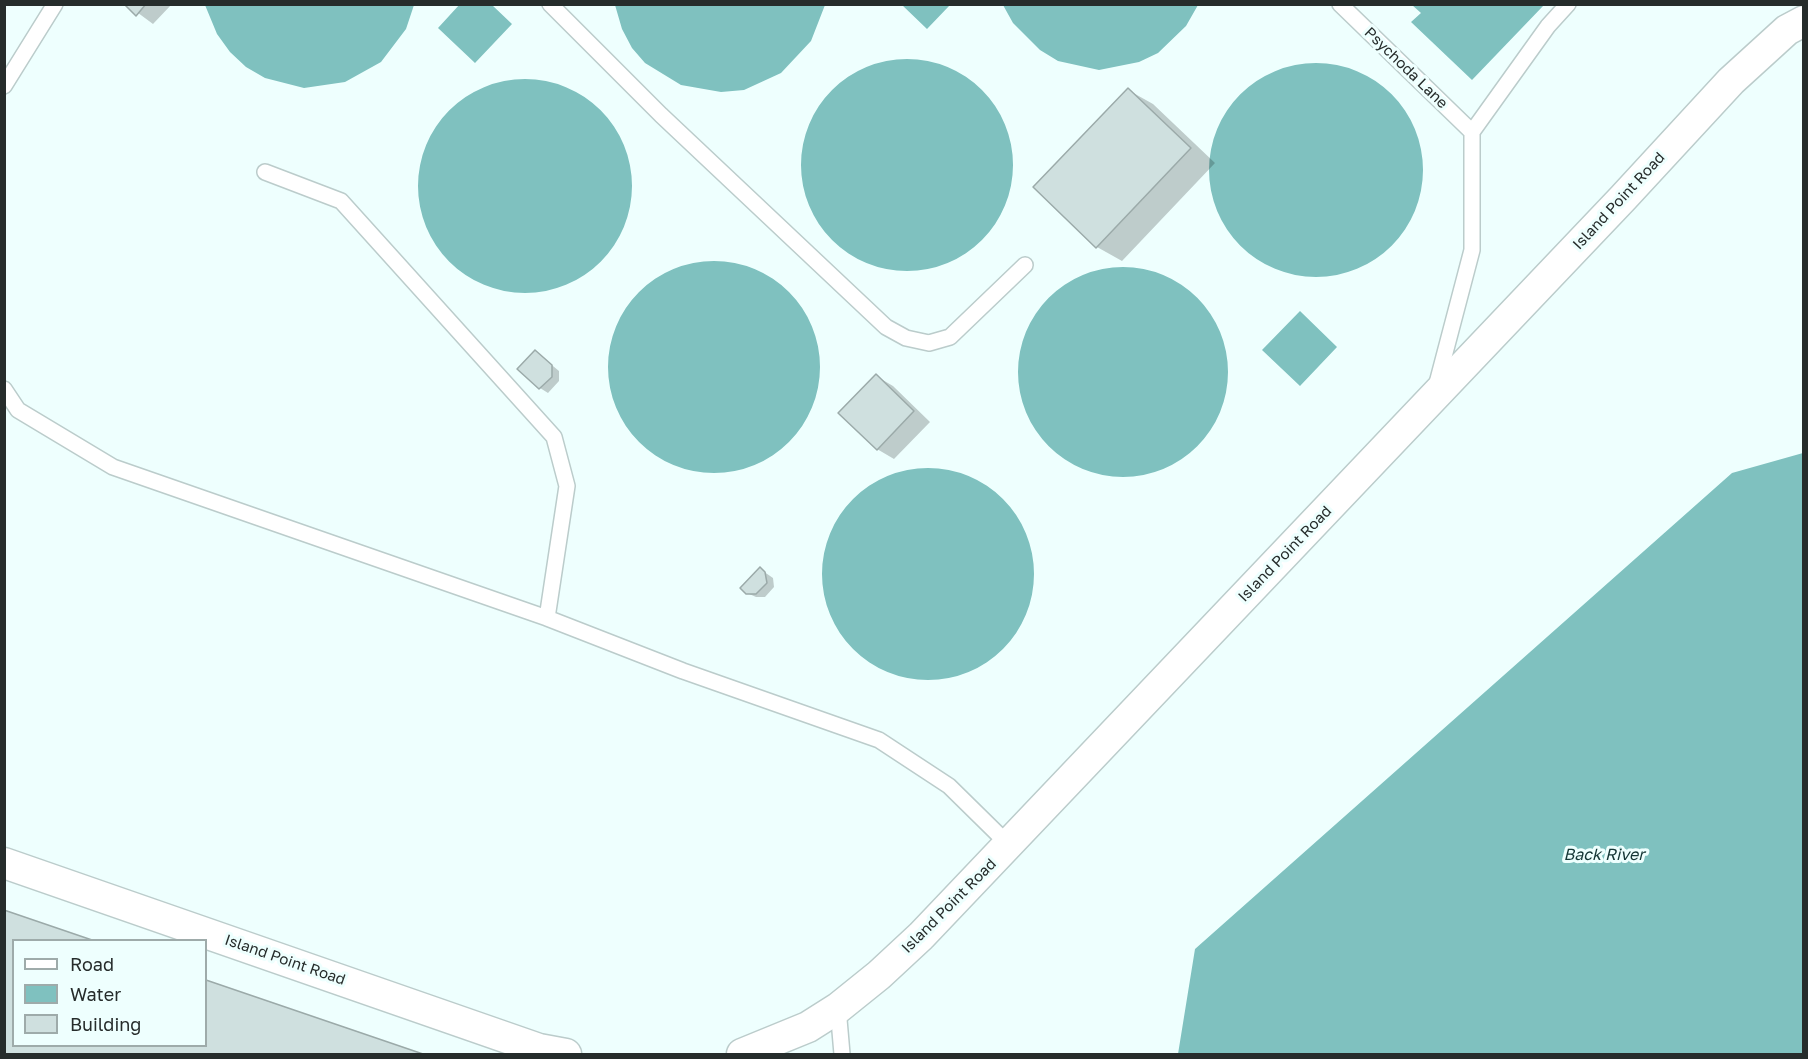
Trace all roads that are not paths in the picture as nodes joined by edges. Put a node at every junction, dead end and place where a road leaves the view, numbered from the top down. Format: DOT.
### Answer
graph roads {
  1 [pos="55,4"];
  2 [pos="550,4"];
  3 [pos="1340,4"];
  4 [pos="1568,4"];
  5 [pos="1803,21"];
  6 [pos="4,87"];
  7 [pos="1472,132"];
  8 [pos="265,172"];
  9 [pos="1026,265"];
  10 [pos="4,388"];
  11 [pos="1432,399"];
  12 [pos="547,618"];
  13 [pos="1009,845"];
  14 [pos="4,863"];
  15 [pos="838,1008"];
  16 [pos="566,1054"];
  17 [pos="742,1054"];
  18 [pos="842,1054"];
  1 -- 6 [label="lane"];
  2 -- 9 [label="lane"];
  3 -- 7 [label="lane, Psychoda Lane"];
  4 -- 7 [label="lane"];
  5 -- 11 [label="street, Island Point Road"];
  7 -- 11 [label="lane"];
  8 -- 12 [label="lane"];
  10 -- 12 [label="lane"];
  11 -- 13 [label="street, Island Point Road"];
  12 -- 13 [label="lane"];
  13 -- 15 [label="street, Island Point Road"];
  14 -- 16 [label="street, Island Point Road"];
  15 -- 17 [label="street, Island Point Road"];
  15 -- 18 [label="lane"];
}
